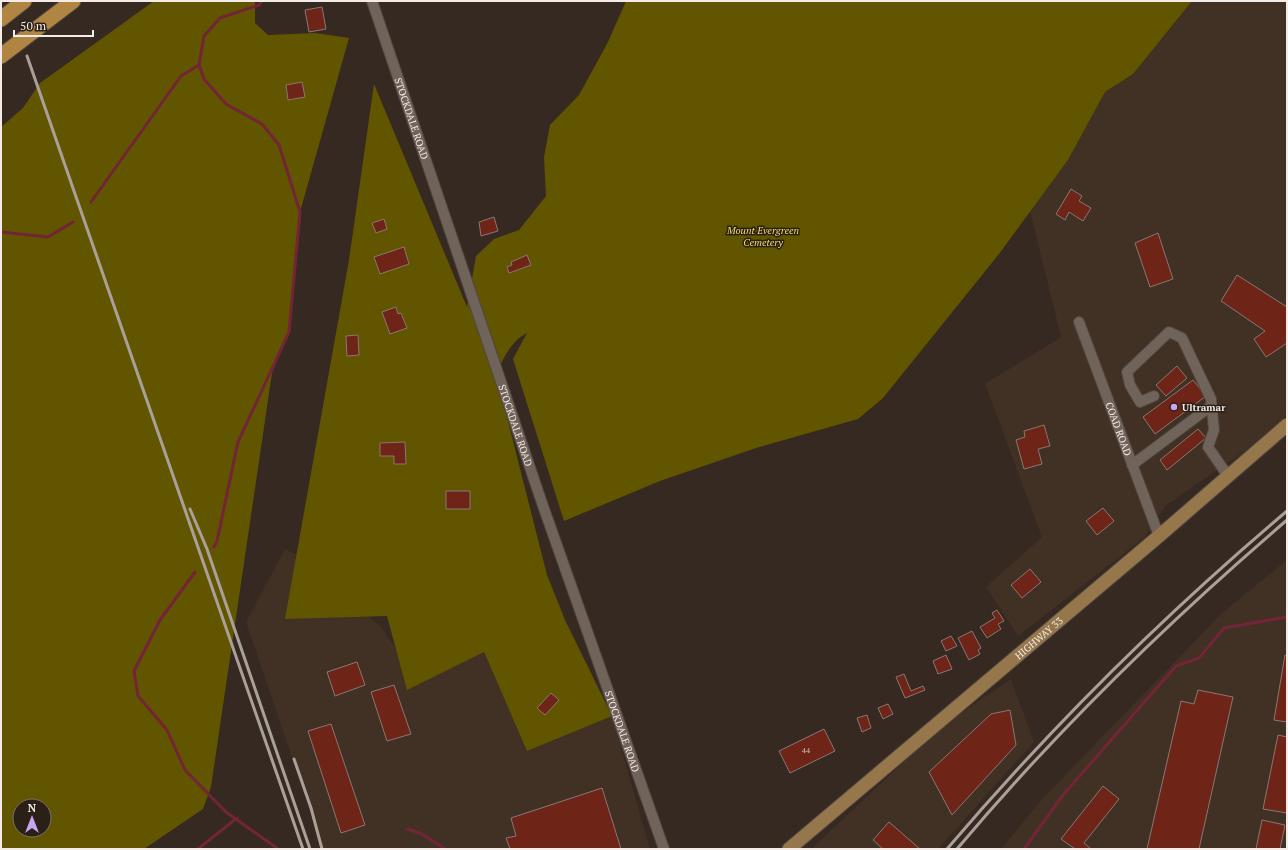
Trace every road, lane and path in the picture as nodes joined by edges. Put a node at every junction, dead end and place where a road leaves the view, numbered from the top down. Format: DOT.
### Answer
graph roads {
  1 [pos="24,1"];
  2 [pos="72,1"];
  3 [pos="372,1"];
  4 [pos="1,19"];
  5 [pos="1,56"];
  6 [pos="1079,322"];
  7 [pos="1154,396"];
  8 [pos="1211,406"];
  9 [pos="1287,425"];
  10 [pos="1132,465"];
  11 [pos="1228,476"];
  12 [pos="1159,536"];
  13 [pos="664,849"];
  14 [pos="789,849"];
  1 -- 4 [label="highway"];
  2 -- 5 [label="highway"];
  3 -- 13 [label="street, STOCKDALE ROAD"];
  6 -- 10 [label="street, COAD ROAD"];
  7 -- 8 [label="street"];
  8 -- 10 [label="street"];
  8 -- 11 [label="street"];
  9 -- 11 [label="main road, HIGHWAY 33"];
  10 -- 12 [label="street, COAD ROAD"];
  11 -- 12 [label="main road, HIGHWAY 33"];
  12 -- 14 [label="main road, HIGHWAY 33"];
}
